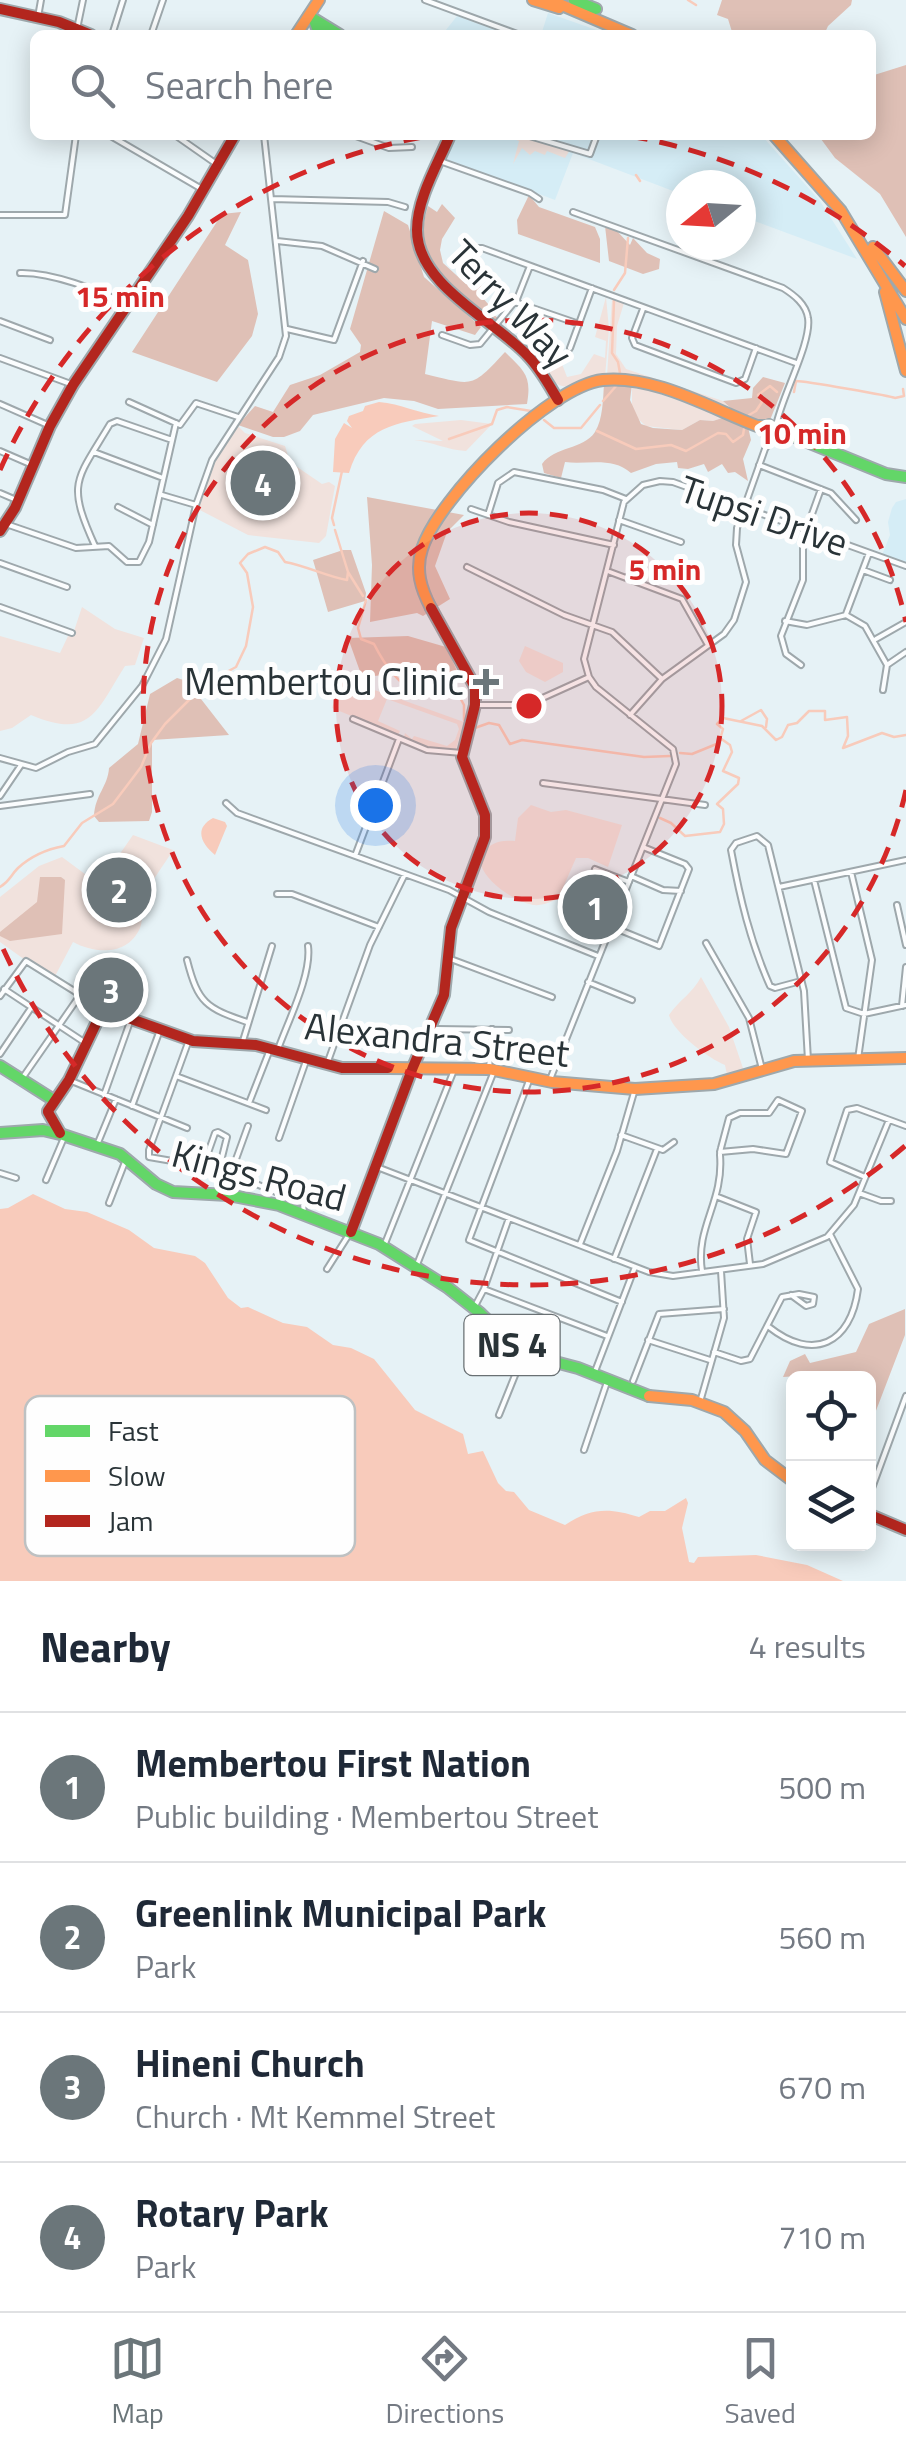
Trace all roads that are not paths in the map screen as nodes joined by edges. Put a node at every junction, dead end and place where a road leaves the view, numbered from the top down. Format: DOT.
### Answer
graph roads {
  1 [pos="1,0"];
  2 [pos="41,0"];
  3 [pos="83,0"];
  4 [pos="123,0"];
  5 [pos="163,0"];
  6 [pos="320,0"];
  7 [pos="425,0"];
  8 [pos="532,0"];
  9 [pos="550,0"];
  10 [pos="574,0"];
  11 [pos="0,10"];
  12 [pos="38,17"];
  13 [pos="313,21"];
  14 [pos="610,25"];
  15 [pos="77,29"];
  16 [pos="114,30"];
  17 [pos="154,30"];
  18 [pos="301,30"];
  19 [pos="324,30"];
  20 [pos="330,30"];
  21 [pos="506,30"];
  22 [pos="621,30"];
  23 [pos="637,30"];
  24 [pos="75,140"];
  25 [pos="118,140"];
  26 [pos="182,140"];
  27 [pos="229,140"];
  28 [pos="265,140"];
  29 [pos="368,140"];
  30 [pos="448,140"];
  31 [pos="543,140"];
  32 [pos="595,140"];
  33 [pos="779,140"];
  34 [pos="789,140"];
  35 [pos="412,147"];
  36 [pos="440,160"];
  37 [pos="219,165"];
  38 [pos="204,190"];
  39 [pos="272,199"];
  40 [pos="539,199"];
  41 [pos="406,207"];
  42 [pos="573,212"];
  43 [pos="0,215"];
  44 [pos="277,241"];
  45 [pos="468,248"];
  46 [pos="870,248"];
  47 [pos="363,261"];
  48 [pos="530,266"];
  49 [pos="375,269"];
  50 [pos="20,273"];
  51 [pos="592,288"];
  52 [pos="906,292"];
  53 [pos="516,302"];
  54 [pos="906,302"];
  55 [pos="126,304"];
  56 [pos="644,307"];
  57 [pos="906,319"];
  58 [pos="0,321"];
  59 [pos="579,324"];
  60 [pos="495,326"];
  61 [pos="287,328"];
  62 [pos="442,335"];
  63 [pos="50,340"];
  64 [pos="570,348"];
  65 [pos="756,348"];
  66 [pos="0,358"];
  67 [pos="796,362"];
  68 [pos="906,372"];
  69 [pos="73,385"];
  70 [pos="558,400"];
  71 [pos="129,402"];
  72 [pos="0,404"];
  73 [pos="238,417"];
  74 [pos="176,423"];
  75 [pos="50,426"];
  76 [pos="772,431"];
  77 [pos="172,440"];
  78 [pos="0,451"];
  79 [pos="94,452"];
  80 [pos="759,465"];
  81 [pos="34,466"];
  82 [pos="906,477"];
  83 [pos="164,478"];
  84 [pos="821,488"];
  85 [pos="0,493"];
  86 [pos="160,494"];
  87 [pos="626,500"];
  88 [pos="18,501"];
  89 [pos="196,506"];
  90 [pos="118,508"];
  91 [pos="744,508"];
  92 [pos="471,509"];
  93 [pos="488,515"];
  94 [pos="619,520"];
  95 [pos="856,520"];
  96 [pos="152,525"];
  97 [pos="3,528"];
  98 [pos="806,530"];
  99 [pos="681,542"];
  100 [pos="614,545"];
  101 [pos="94,546"];
  102 [pos="869,553"];
  103 [pos="0,564"];
  104 [pos="906,566"];
  105 [pos="468,567"];
  106 [pos="863,570"];
  107 [pos="608,572"];
  108 [pos="890,580"];
  109 [pos="67,587"];
  110 [pos="0,607"];
  111 [pos="846,615"];
  112 [pos="785,620"];
  113 [pos="906,622"];
  114 [pos="593,625"];
  115 [pos="72,634"];
  116 [pos="874,641"];
  117 [pos="708,645"];
  118 [pos="906,652"];
  119 [pos="887,665"];
  120 [pos="801,666"];
  121 [pos="588,676"];
  122 [pos="662,679"];
  123 [pos="883,690"];
  124 [pos="476,706"];
  125 [pos="630,715"];
  126 [pos="352,719"];
  127 [pos="399,739"];
  128 [pos="462,754"];
  129 [pos="0,758"];
  130 [pos="20,766"];
  131 [pos="543,783"];
  132 [pos="90,794"];
  133 [pos="0,796"];
  134 [pos="662,800"];
  135 [pos="226,803"];
  136 [pos="705,805"];
  137 [pos="0,806"];
  138 [pos="643,847"];
  139 [pos="355,856"];
  140 [pos="906,860"];
  141 [pos="595,869"];
  142 [pos="851,872"];
  143 [pos="405,874"];
  144 [pos="630,879"];
  145 [pos="814,880"];
  146 [pos="779,887"];
  147 [pos="681,891"];
  148 [pos="276,894"];
  149 [pos="463,898"];
  150 [pos="897,905"];
  151 [pos="610,926"];
  152 [pos="379,927"];
  153 [pos="706,943"];
  154 [pos="906,945"];
  155 [pos="272,946"];
  156 [pos="308,946"];
  157 [pos="598,956"];
  158 [pos="448,958"];
  159 [pos="186,960"];
  160 [pos="906,967"];
  161 [pos="802,981"];
  162 [pos="588,982"];
  163 [pos="4,989"];
  164 [pos="0,996"];
  165 [pos="79,996"];
  166 [pos="552,997"];
  167 [pos="632,1000"];
  168 [pos="904,1006"];
  169 [pos="32,1008"];
  170 [pos="103,1009"];
  171 [pos="864,1014"];
  172 [pos="125,1017"];
  173 [pos="247,1022"];
  174 [pos="95,1024"];
  175 [pos="58,1025"];
  176 [pos="160,1029"];
  177 [pos="436,1030"];
  178 [pos="492,1030"];
  179 [pos="509,1030"];
  180 [pos="189,1040"];
  181 [pos="86,1043"];
  182 [pos="242,1044"];
  183 [pos="273,1050"];
  184 [pos="0,1054"];
  185 [pos="906,1058"];
  186 [pos="808,1060"];
  187 [pos="858,1060"];
  188 [pos="306,1061"];
  189 [pos="326,1066"];
  190 [pos="413,1067"];
  191 [pos="454,1068"];
  192 [pos="762,1069"];
  193 [pos="492,1070"];
  194 [pos="1,1071"];
  195 [pos="176,1076"];
  196 [pos="530,1078"];
  197 [pos="21,1080"];
  198 [pos="69,1080"];
  199 [pos="548,1082"];
  200 [pos="635,1090"];
  201 [pos="104,1094"];
  202 [pos="56,1096"];
  203 [pos="116,1100"];
  204 [pos="248,1103"];
  205 [pos="132,1106"];
  206 [pos="266,1110"];
  207 [pos="48,1112"];
  208 [pos="161,1117"];
  209 [pos="889,1120"];
  210 [pos="248,1126"];
  211 [pos="906,1126"];
  212 [pos="187,1128"];
  213 [pos="44,1130"];
  214 [pos="0,1132"];
  215 [pos="62,1134"];
  216 [pos="621,1135"];
  217 [pos="278,1138"];
  218 [pos="674,1142"];
  219 [pos="97,1146"];
  220 [pos="657,1149"];
  221 [pos="720,1152"];
  222 [pos="127,1158"];
  223 [pos="203,1166"];
  224 [pos="376,1167"];
  225 [pos="218,1169"];
  226 [pos="0,1172"];
  227 [pos="231,1173"];
  228 [pos="16,1178"];
  229 [pos="865,1178"];
  230 [pos="46,1180"];
  231 [pos="412,1180"];
  232 [pos="446,1193"];
  233 [pos="859,1193"];
  234 [pos="718,1197"];
  235 [pos="892,1200"];
  236 [pos="109,1203"];
  237 [pos="480,1206"];
  238 [pos="304,1214"];
  239 [pos="510,1218"];
  240 [pos="351,1232"];
  241 [pos="830,1234"];
  242 [pos="580,1244"];
  243 [pos="384,1246"];
  244 [pos="496,1253"];
  245 [pos="614,1259"];
  246 [pos="416,1266"];
  247 [pos="750,1266"];
  248 [pos="635,1267"];
  249 [pos="327,1269"];
  250 [pos="721,1270"];
  251 [pos="702,1272"];
  252 [pos="484,1289"];
  253 [pos="791,1295"];
  254 [pos="622,1302"];
  255 [pos="474,1308"];
  256 [pos="724,1309"];
  257 [pos="553,1316"];
  258 [pos="768,1327"];
  259 [pos="608,1336"];
  260 [pos="648,1340"];
  261 [pos="542,1347"];
  262 [pos="714,1352"];
  263 [pos="523,1353"];
  264 [pos="711,1360"];
  265 [pos="594,1374"];
  266 [pos="608,1380"];
  267 [pos="633,1381"];
  268 [pos="906,1396"];
  269 [pos="700,1402"];
  270 [pos="499,1415"];
  271 [pos="584,1450"];
  272 [pos="786,1476"];
  273 [pos="876,1477"];
  274 [pos="876,1517"];
  275 [pos="906,1530"];
  1 -- 11 [label="street"];
  2 -- 12 [label="street"];
  3 -- 15 [label="street"];
  4 -- 16 [label="street"];
  5 -- 17 [label="street"];
  6 -- 13 [label="main road"];
  7 -- 21 [label="street"];
  8 -- 14 [label="main road"];
  9 -- 14 [label="main road"];
  10 -- 23 [label="main road"];
  11 -- 12 [label="main road"];
  12 -- 15 [label="main road"];
  13 -- 18 [label="main road"];
  13 -- 19 [label="main road"];
  13 -- 20 [label="main road"];
  14 -- 22 [label="main road"];
  24 -- 43 [label="street"];
  25 -- 38 [label="street"];
  26 -- 37 [label="street"];
  27 -- 37 [label="main road"];
  28 -- 39 [label="street"];
  29 -- 35 [label="street"];
  30 -- 36 [label="main road, Terry Way"];
  31 -- 32 [label="street"];
  33 -- 46 [label="main road"];
  34 -- 46 [label="main road"];
  36 -- 40 [label="street"];
  36 -- 60 [label="main road, Terry Way"];
  37 -- 38 [label="main road"];
  38 -- 55 [label="main road"];
  39 -- 41 [label="street"];
  39 -- 44 [label="street"];
  42 -- 67 [label="street"];
  44 -- 47 [label="street"];
  44 -- 61 [label="street"];
  45 -- 48 [label="street"];
  46 -- 52 [label="main road"];
  46 -- 54 [label="main road"];
  46 -- 57 [label="main road"];
  46 -- 68 [label="main road"];
  47 -- 49 [label="street"];
  47 -- 61 [label="street"];
  48 -- 51 [label="street"];
  48 -- 53 [label="street"];
  50 -- 55 [label="street"];
  51 -- 56 [label="street"];
  51 -- 59 [label="street"];
  53 -- 59 [label="street"];
  53 -- 60 [label="street"];
  55 -- 69 [label="main road"];
  56 -- 65 [label="street"];
  56 -- 65 [label="street"];
  58 -- 63 [label="street"];
  59 -- 64 [label="street"];
  60 -- 62 [label="street"];
  60 -- 70 [label="main road, Terry Way"];
  61 -- 73 [label="street"];
  65 -- 67 [label="street"];
  66 -- 69 [label="street"];
  67 -- 76 [label="street"];
  69 -- 75 [label="main road"];
  70 -- 76 [label="main road"];
  70 -- 124 [label="main road"];
  71 -- 74 [label="street"];
  72 -- 75 [label="street"];
  73 -- 74 [label="street"];
  73 -- 89 [label="street"];
  74 -- 77 [label="street"];
  75 -- 81 [label="main road"];
  76 -- 80 [label="street"];
  76 -- 82 [label="main road"];
  77 -- 79 [label="street"];
  77 -- 83 [label="street"];
  78 -- 81 [label="street"];
  79 -- 83 [label="street"];
  79 -- 101 [label="street"];
  80 -- 84 [label="street"];
  80 -- 91 [label="street"];
  81 -- 88 [label="main road"];
  83 -- 86 [label="street"];
  84 -- 95 [label="street"];
  84 -- 98 [label="street"];
  85 -- 88 [label="street"];
  86 -- 89 [label="street"];
  86 -- 96 [label="street"];
  87 -- 91 [label="street, Tupsi Drive"];
  87 -- 93 [label="street"];
  87 -- 94 [label="street, Tupsi Drive"];
  88 -- 97 [label="main road"];
  89 -- 130 [label="street"];
  90 -- 96 [label="street"];
  91 -- 98 [label="street, Tupsi Drive"];
  91 -- 117 [label="street"];
  92 -- 93 [label="street"];
  93 -- 100 [label="street"];
  94 -- 99 [label="street"];
  94 -- 100 [label="street, Tupsi Drive"];
  96 -- 101 [label="street"];
  97 -- 101 [label="street"];
  98 -- 102 [label="street, Tupsi Drive"];
  98 -- 112 [label="street"];
  100 -- 107 [label="street, Tupsi Drive"];
  102 -- 104 [label="street, Tupsi Drive"];
  102 -- 106 [label="street"];
  103 -- 109 [label="street"];
  105 -- 114 [label="street"];
  106 -- 108 [label="street"];
  106 -- 111 [label="street"];
  107 -- 114 [label="street, Tupsi Drive"];
  107 -- 117 [label="street"];
  110 -- 115 [label="street"];
  111 -- 112 [label="street"];
  111 -- 116 [label="street"];
  112 -- 120 [label="street"];
  113 -- 116 [label="street"];
  114 -- 121 [label="street, Tupsi Drive"];
  114 -- 122 [label="street"];
  116 -- 119 [label="street"];
  117 -- 122 [label="street"];
  118 -- 119 [label="street"];
  119 -- 123 [label="street"];
  121 -- 124 [label="street"];
  121 -- 125 [label="street"];
  122 -- 125 [label="street"];
  124 -- 128 [label="main road"];
  125 -- 134 [label="street"];
  126 -- 127 [label="street"];
  127 -- 128 [label="street"];
  127 -- 139 [label="street"];
  128 -- 149 [label="main road"];
  129 -- 130 [label="street"];
  130 -- 133 [label="street"];
  131 -- 134 [label="street"];
  132 -- 137 [label="street"];
  134 -- 136 [label="street"];
  134 -- 138 [label="street"];
  135 -- 139 [label="street"];
  138 -- 144 [label="street"];
  138 -- 147 [label="street"];
  139 -- 143 [label="street"];
  140 -- 142 [label="street"];
  141 -- 144 [label="street"];
  142 -- 145 [label="street"];
  142 -- 171 [label="street"];
  143 -- 149 [label="street"];
  143 -- 152 [label="street"];
  144 -- 147 [label="street"];
  144 -- 151 [label="street"];
  145 -- 146 [label="street"];
  145 -- 171 [label="street"];
  146 -- 161 [label="street"];
  146 -- 161 [label="street"];
  147 -- 151 [label="street"];
  148 -- 152 [label="street"];
  149 -- 157 [label="street"];
  149 -- 158 [label="main road"];
  150 -- 154 [label="street"];
  151 -- 157 [label="street"];
  152 -- 189 [label="street"];
  153 -- 192 [label="street"];
  155 -- 173 [label="street"];
  156 -- 183 [label="street"];
  157 -- 162 [label="street"];
  158 -- 166 [label="street"];
  158 -- 190 [label="main road"];
  159 -- 173 [label="street"];
  160 -- 168 [label="street"];
  161 -- 186 [label="street"];
  162 -- 167 [label="street"];
  162 -- 199 [label="street"];
  163 -- 164 [label="street"];
  163 -- 165 [label="street"];
  163 -- 169 [label="street"];
  165 -- 170 [label="street"];
  165 -- 175 [label="street"];
  168 -- 171 [label="street"];
  169 -- 175 [label="street"];
  169 -- 184 [label="street"];
  170 -- 172 [label="main road, Alexandra Street"];
  170 -- 174 [label="main road"];
  171 -- 187 [label="street"];
  172 -- 174 [label="main road"];
  172 -- 176 [label="main road, Alexandra Street"];
  172 -- 201 [label="street"];
  173 -- 182 [label="street"];
  174 -- 181 [label="main road"];
  175 -- 181 [label="street"];
  175 -- 197 [label="street"];
  176 -- 180 [label="main road, Alexandra Street"];
  176 -- 205 [label="street"];
  177 -- 178 [label="street"];
  178 -- 179 [label="street"];
  178 -- 193 [label="street"];
  180 -- 182 [label="main road, Alexandra Street"];
  180 -- 195 [label="street"];
  181 -- 198 [label="main road"];
  182 -- 183 [label="main road, Alexandra Street"];
  183 -- 188 [label="main road, Alexandra Street"];
  183 -- 204 [label="street"];
  185 -- 187 [label="main road, Alexandra Street"];
  186 -- 187 [label="main road, Alexandra Street"];
  186 -- 192 [label="main road, Alexandra Street"];
  188 -- 189 [label="main road, Alexandra Street"];
  188 -- 217 [label="street"];
  189 -- 190 [label="main road, Alexandra Street"];
  190 -- 191 [label="main road, Alexandra Street"];
  190 -- 224 [label="main road"];
  191 -- 193 [label="main road, Alexandra Street"];
  191 -- 231 [label="street"];
  192 -- 200 [label="main road, Alexandra Street"];
  193 -- 196 [label="main road, Alexandra Street"];
  193 -- 232 [label="street"];
  194 -- 197 [label="main road"];
  195 -- 204 [label="street"];
  195 -- 208 [label="street"];
  196 -- 199 [label="main road, Alexandra Street"];
  196 -- 237 [label="street"];
  197 -- 202 [label="main road"];
  198 -- 201 [label="street"];
  198 -- 202 [label="main road"];
  199 -- 200 [label="main road, Alexandra Street"];
  200 -- 216 [label="street"];
  201 -- 203 [label="street"];
  202 -- 207 [label="main road"];
  203 -- 205 [label="street"];
  203 -- 219 [label="street"];
  204 -- 206 [label="street"];
  205 -- 208 [label="street"];
  207 -- 213 [label="main road"];
  207 -- 215 [label="main road"];
  208 -- 212 [label="street"];
  208 -- 223 [label="street"];
  209 -- 211 [label="street"];
  209 -- 229 [label="street"];
  209 -- 229 [label="street"];
  210 -- 227 [label="street"];
  213 -- 214 [label="main road, Kings Road / NS 4"];
  213 -- 215 [label="main road, Kings Road / NS 4"];
  215 -- 219 [label="main road, Kings Road / NS 4"];
  215 -- 230 [label="street"];
  216 -- 220 [label="street"];
  216 -- 242 [label="street"];
  218 -- 220 [label="street"];
  219 -- 222 [label="main road, Kings Road / NS 4"];
  220 -- 245 [label="street"];
  221 -- 221 [label="street"];
  221 -- 234 [label="street"];
  222 -- 236 [label="street"];
  222 -- 238 [label="main road, Kings Road / NS 4"];
  223 -- 225 [label="street"];
  223 -- 225 [label="street"];
  224 -- 231 [label="street"];
  224 -- 240 [label="main road"];
  225 -- 227 [label="street"];
  226 -- 228 [label="street"];
  227 -- 238 [label="street"];
  229 -- 233 [label="street"];
  231 -- 232 [label="street"];
  231 -- 243 [label="street"];
  232 -- 237 [label="street"];
  232 -- 246 [label="street"];
  233 -- 235 [label="street"];
  233 -- 241 [label="street"];
  234 -- 247 [label="street"];
  234 -- 251 [label="street"];
  237 -- 239 [label="street"];
  237 -- 244 [label="street"];
  238 -- 240 [label="main road, Kings Road / NS 4"];
  239 -- 242 [label="street"];
  239 -- 244 [label="street"];
  240 -- 243 [label="main road, Kings Road / NS 4"];
  240 -- 249 [label="street"];
  241 -- 247 [label="street"];
  241 -- 258 [label="street"];
  242 -- 245 [label="street"];
  243 -- 246 [label="main road, Kings Road / NS 4"];
  244 -- 252 [label="street"];
  244 -- 254 [label="street"];
  245 -- 248 [label="street"];
  246 -- 255 [label="main road, Kings Road / NS 4"];
  247 -- 250 [label="street"];
  248 -- 251 [label="street"];
  248 -- 254 [label="street"];
  250 -- 251 [label="street"];
  250 -- 256 [label="street"];
  252 -- 255 [label="street"];
  252 -- 257 [label="street"];
  253 -- 258 [label="street"];
  254 -- 259 [label="street"];
  255 -- 263 [label="main road, Kings Road / NS 4"];
  256 -- 260 [label="street"];
  256 -- 262 [label="street"];
  257 -- 259 [label="street"];
  257 -- 261 [label="street"];
  258 -- 262 [label="street"];
  259 -- 265 [label="street"];
  260 -- 264 [label="street"];
  260 -- 267 [label="street"];
  262 -- 264 [label="street"];
  263 -- 265 [label="main road, Kings Road / NS 4"];
  263 -- 270 [label="street"];
  264 -- 269 [label="street"];
  265 -- 266 [label="main road, Kings Road / NS 4"];
  266 -- 269 [label="main road, Kings Road / NS 4"];
  266 -- 271 [label="street"];
  268 -- 273 [label="street"];
  269 -- 272 [label="main road, Kings Road / NS 4"];
  274 -- 275 [label="main road"];
}
